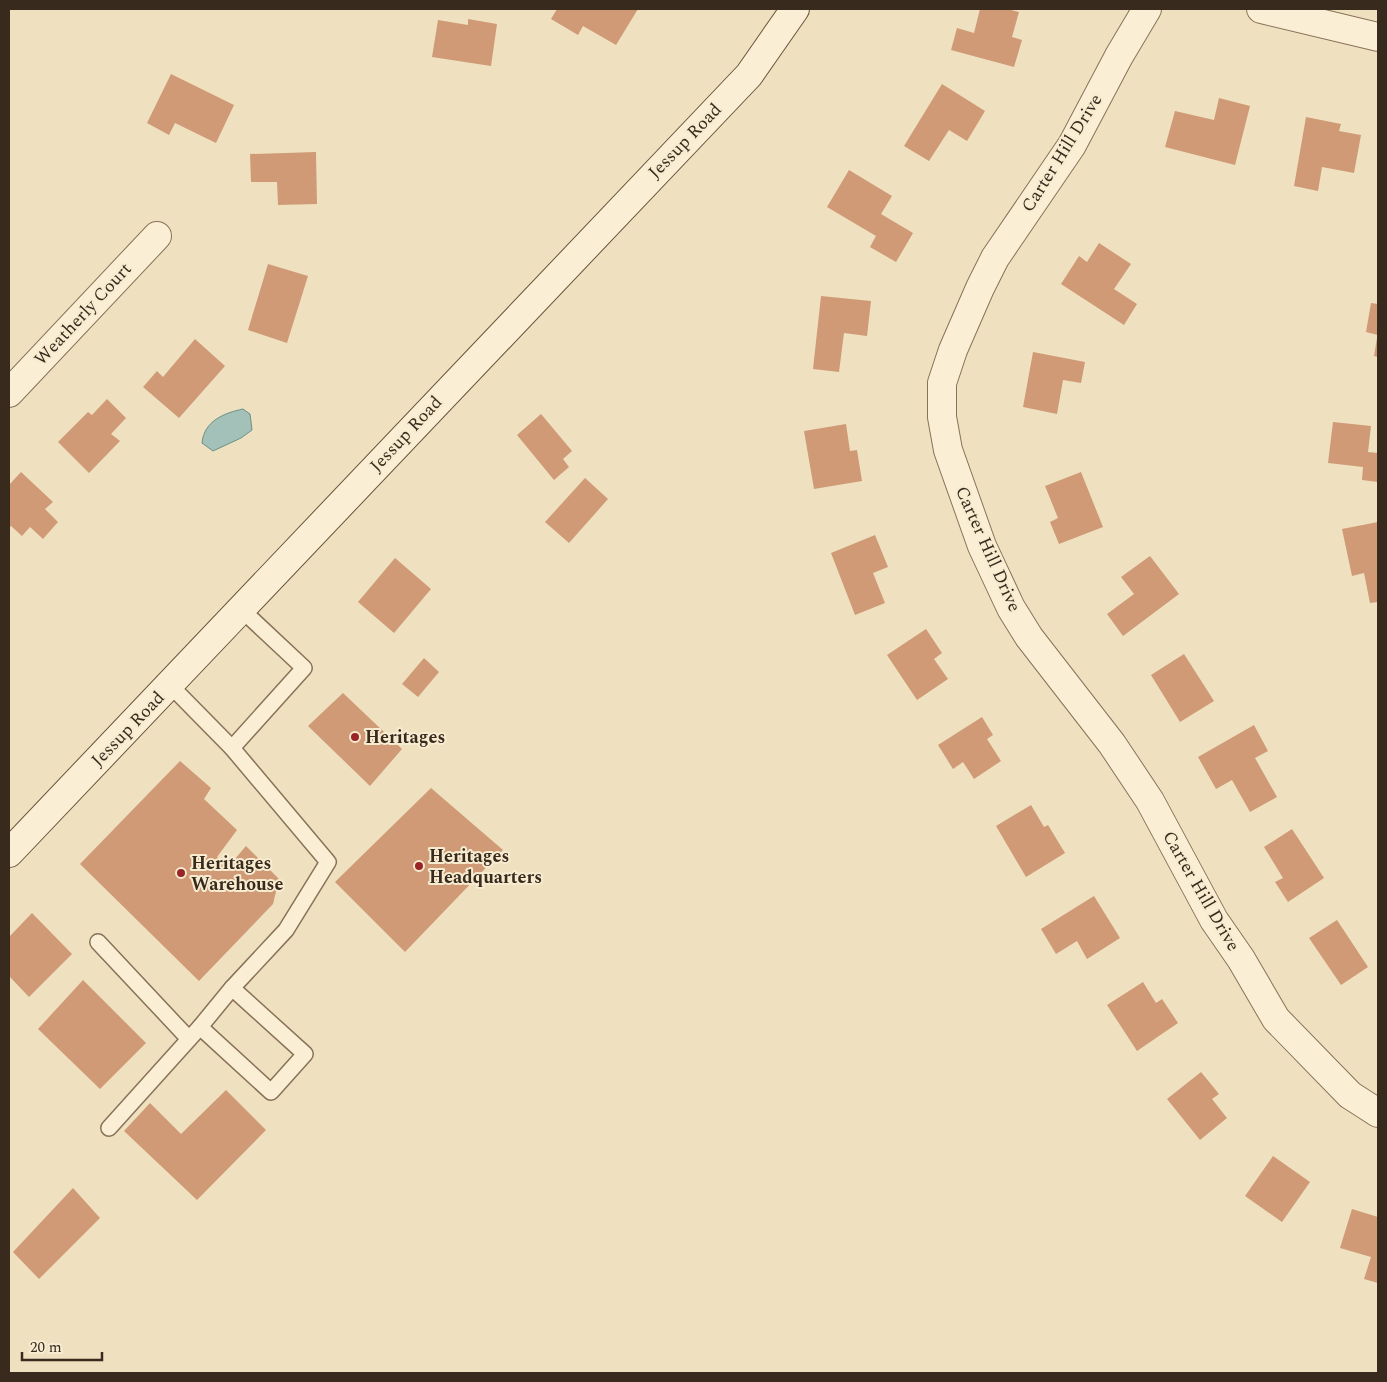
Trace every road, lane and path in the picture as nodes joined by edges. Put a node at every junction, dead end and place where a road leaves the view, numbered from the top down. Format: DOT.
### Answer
graph roads {
  1 [pos="795,9"];
  2 [pos="1147,9"];
  3 [pos="1261,9"];
  4 [pos="1378,37"];
  5 [pos="157,236"];
  6 [pos="9,393"];
  7 [pos="241,609"];
  8 [pos="170,685"];
  9 [pos="232,748"];
  10 [pos="9,853"];
  11 [pos="98,942"];
  12 [pos="232,988"];
  13 [pos="200,1027"];
  14 [pos="189,1039"];
  15 [pos="1378,1113"];
  16 [pos="109,1128"];
  1 -- 7 [label="street, Jessup Road"];
  2 -- 15 [label="street, Carter Hill Drive"];
  3 -- 4 [label="street"];
  5 -- 6 [label="street, Weatherly Court"];
  7 -- 8 [label="street, Jessup Road"];
  7 -- 9 [label="lane"];
  8 -- 9 [label="lane"];
  8 -- 10 [label="street, Jessup Road"];
  9 -- 12 [label="lane"];
  11 -- 14 [label="lane"];
  12 -- 13 [label="lane"];
  12 -- 13 [label="lane"];
  13 -- 14 [label="lane"];
  14 -- 16 [label="lane"];
}
